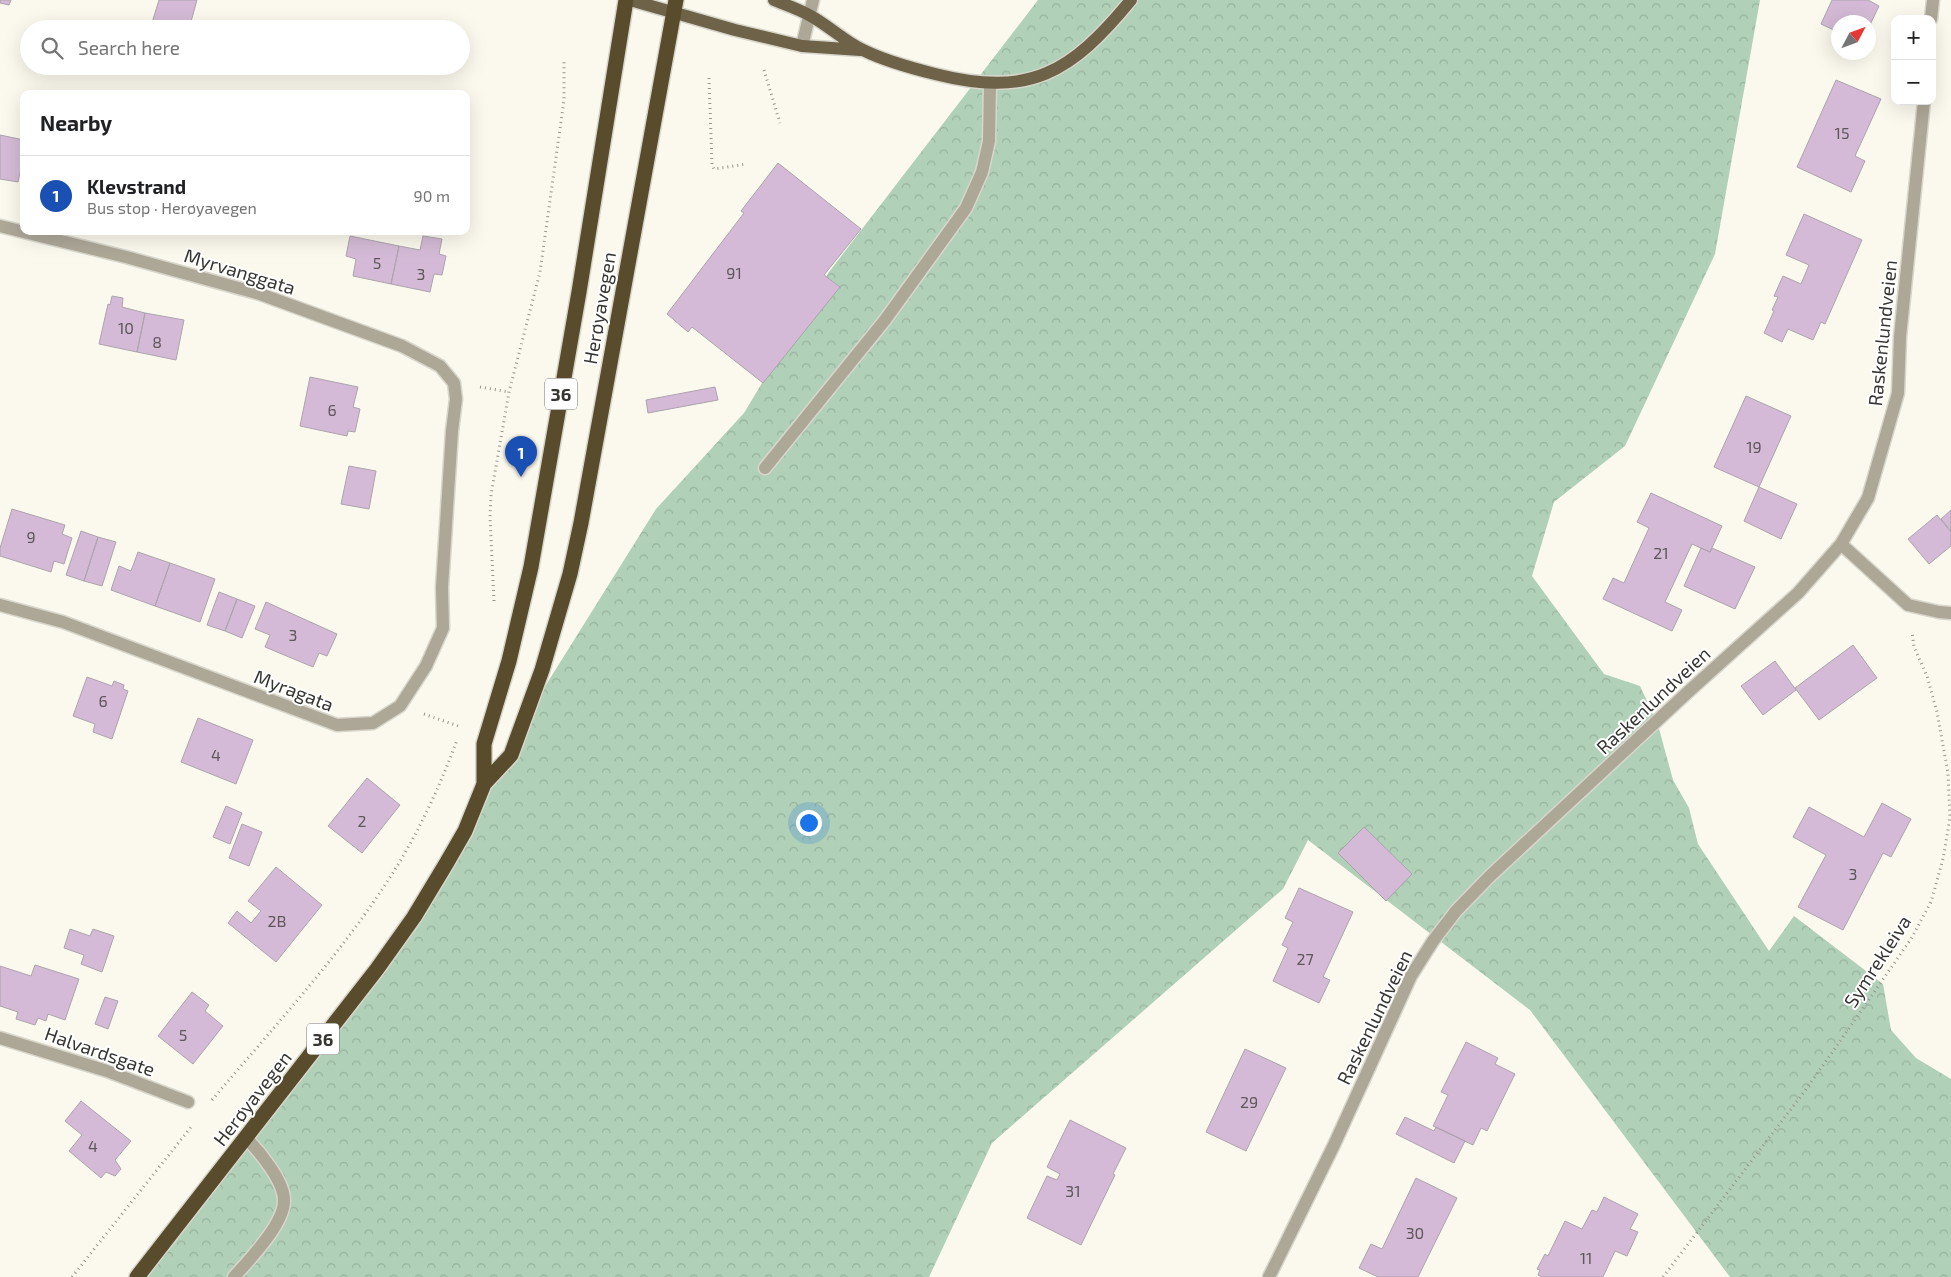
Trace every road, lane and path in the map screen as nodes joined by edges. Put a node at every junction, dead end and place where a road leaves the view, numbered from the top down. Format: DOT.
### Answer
graph roads {
  1 [pos="626,0"];
  2 [pos="630,0"];
  3 [pos="774,0"];
  4 [pos="813,0"];
  5 [pos="1131,0"];
  6 [pos="1933,0"];
  7 [pos="674,6"];
  8 [pos="810,15"];
  9 [pos="1931,15"];
  10 [pos="802,46"];
  11 [pos="863,50"];
  12 [pos="764,70"];
  13 [pos="710,78"];
  14 [pos="990,84"];
  15 [pos="1924,105"];
  16 [pos="780,123"];
  17 [pos="747,164"];
  18 [pos="0,226"];
  19 [pos="20,231"];
  20 [pos="37,235"];
  21 [pos="454,383"];
  22 [pos="765,468"];
  23 [pos="1841,544"];
  24 [pos="0,605"];
  25 [pos="1908,606"];
  26 [pos="1951,613"];
  27 [pos="400,706"];
  28 [pos="461,727"];
  29 [pos="484,784"];
  30 [pos="0,1038"];
  31 [pos="188,1102"];
  32 [pos="246,1138"];
  33 [pos="137,1277"];
  34 [pos="234,1277"];
  35 [pos="1269,1277"];
  36 [pos="1663,1277"];
  1 -- 29 [label="highway, Herøyavegen / 36"];
  2 -- 7 [label="main road"];
  3 -- 8 [label="main road"];
  4 -- 8 [label="street"];
  5 -- 14 [label="main road"];
  6 -- 9 [label="street"];
  7 -- 10 [label="main road"];
  7 -- 29 [label="highway, Herøyavegen / 36"];
  8 -- 10 [label="street"];
  8 -- 11 [label="main road"];
  10 -- 11 [label="main road"];
  11 -- 14 [label="main road"];
  12 -- 16 [label="path"];
  13 -- 17 [label="path"];
  14 -- 22 [label="street"];
  15 -- 23 [label="street, Raskenlundveien"];
  18 -- 19 [label="street, Myrvanggata"];
  20 -- 21 [label="street, Myrvanggata"];
  21 -- 27 [label="street, Myragata"];
  23 -- 25 [label="street"];
  23 -- 35 [label="street, Raskenlundveien"];
  24 -- 27 [label="street, Myragata"];
  25 -- 26 [label="street"];
  25 -- 36 [label="path, Symrekleiva"];
  27 -- 28 [label="path"];
  29 -- 32 [label="highway, Herøyavegen / 36"];
  30 -- 31 [label="street, Halvardsgate"];
  32 -- 33 [label="highway, Herøyavegen / 36"];
  32 -- 34 [label="street"];
}
